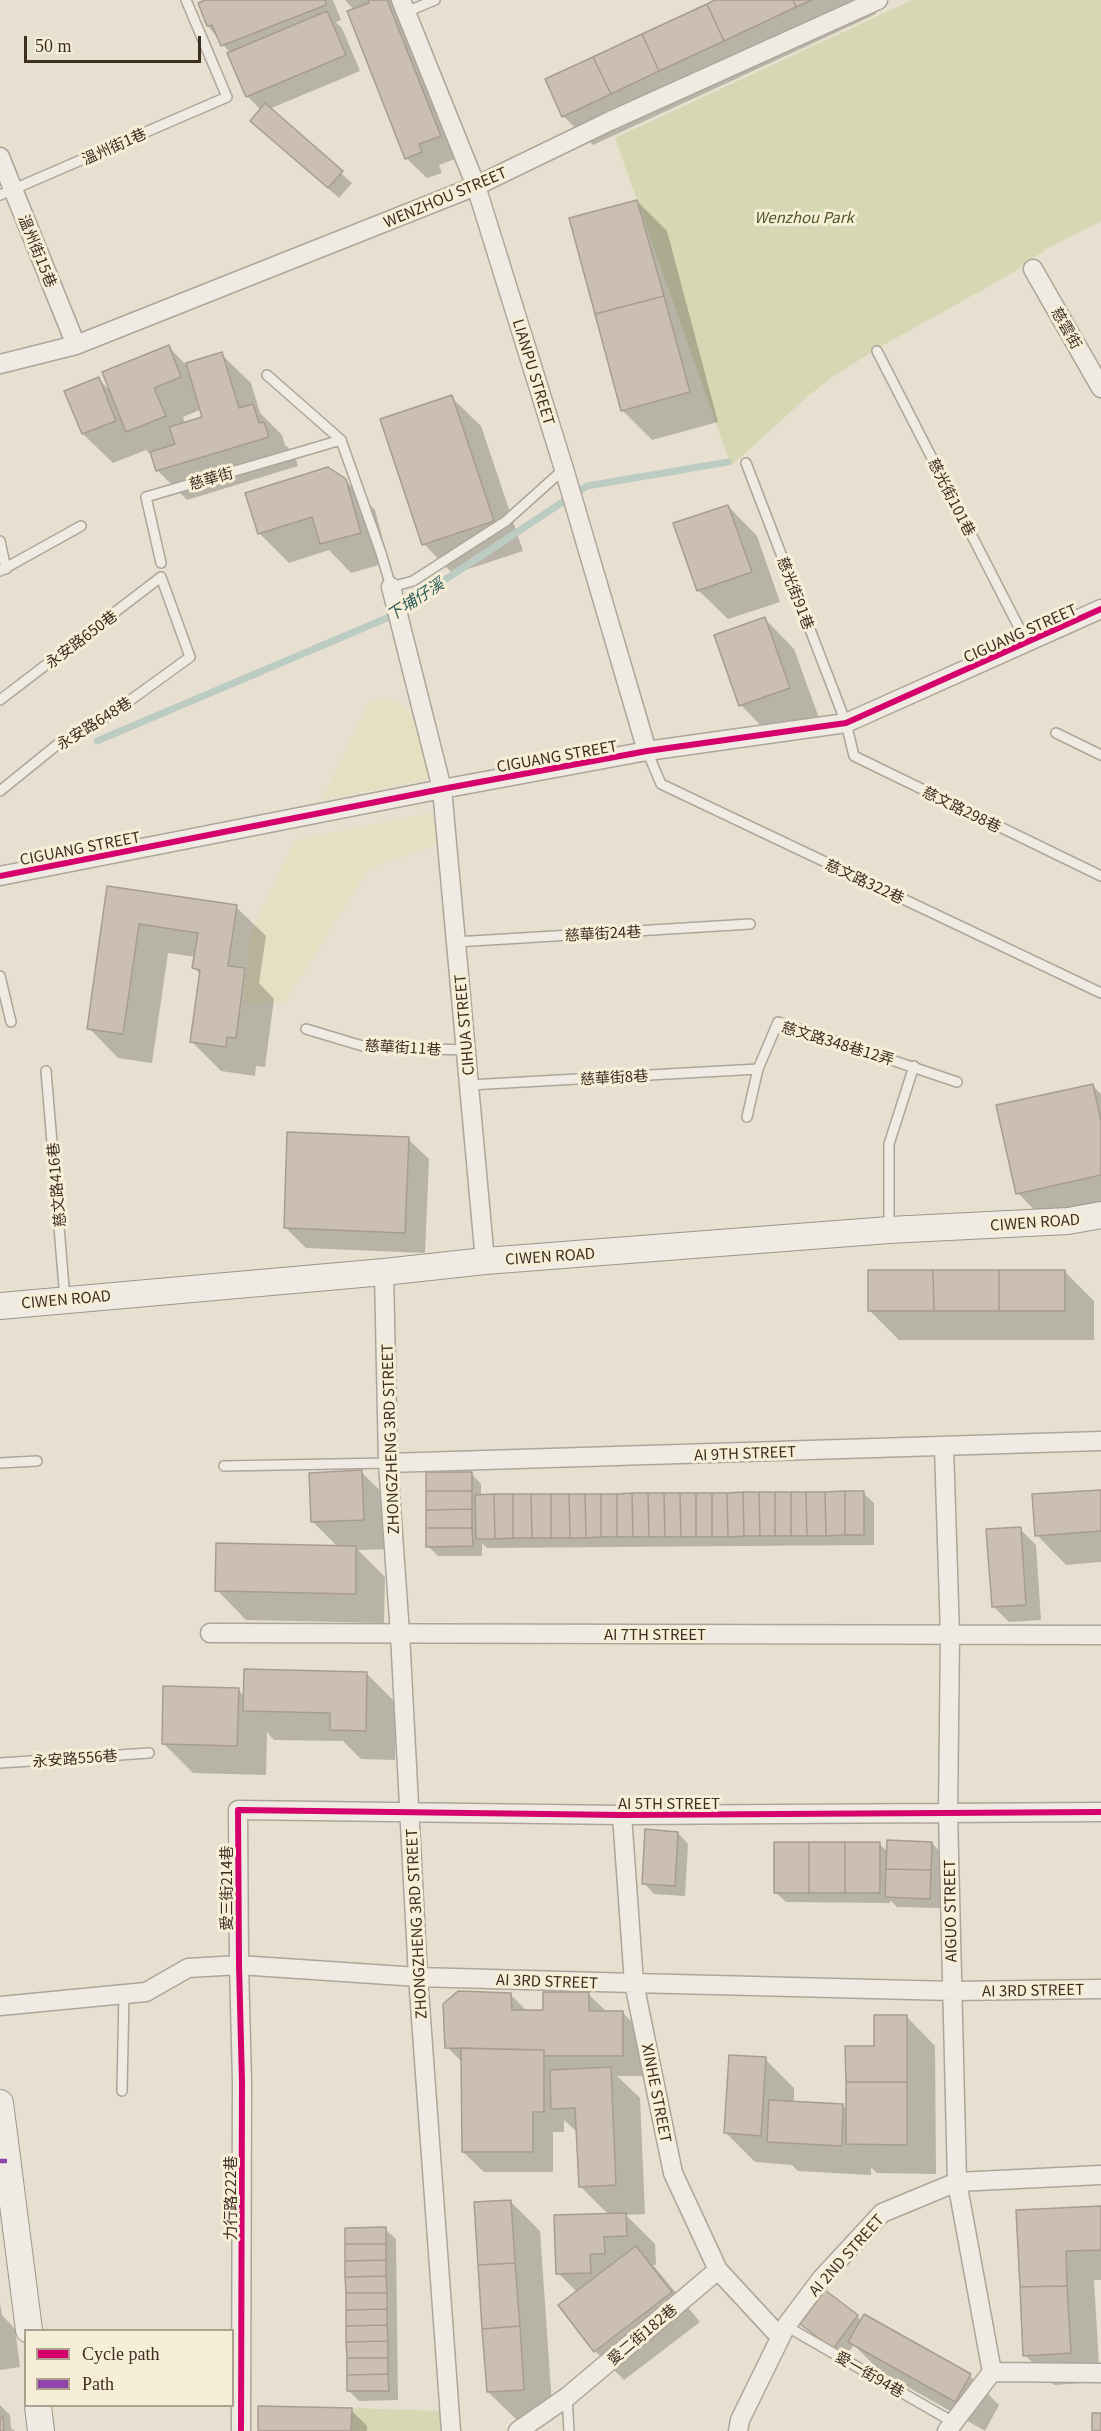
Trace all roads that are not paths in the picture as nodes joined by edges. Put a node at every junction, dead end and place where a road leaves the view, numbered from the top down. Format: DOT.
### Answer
graph roads {
  1 [pos="186,0"];
  2 [pos="435,0"];
  3 [pos="878,0"];
  4 [pos="404,6"];
  5 [pos="0,157"];
  6 [pos="476,186"];
  7 [pos="6,192"];
  8 [pos="1033,269"];
  9 [pos="76,345"];
  10 [pos="877,351"];
  11 [pos="0,364"];
  12 [pos="267,375"];
  13 [pos="1101,388"];
  14 [pos="341,440"];
  15 [pos="746,463"];
  16 [pos="566,477"];
  17 [pos="81,526"];
  18 [pos="0,541"];
  19 [pos="161,563"];
  20 [pos="3,570"];
  21 [pos="161,577"];
  22 [pos="392,594"];
  23 [pos="1101,609"];
  24 [pos="1027,643"];
  25 [pos="0,700"];
  26 [pos="846,723"];
  27 [pos="1056,733"];
  28 [pos="647,752"];
  29 [pos="1101,755"];
  30 [pos="442,789"];
  31 [pos="0,791"];
  32 [pos="0,876"];
  33 [pos="1101,876"];
  34 [pos="750,924"];
  35 [pos="456,942"];
  36 [pos="0,976"];
  37 [pos="1101,993"];
  38 [pos="11,1022"];
  39 [pos="306,1029"];
  40 [pos="466,1050"];
  41 [pos="914,1066"];
  42 [pos="758,1069"];
  43 [pos="46,1071"];
  44 [pos="957,1082"];
  45 [pos="469,1085"];
  46 [pos="747,1117"];
  47 [pos="1101,1215"];
  48 [pos="889,1230"];
  49 [pos="485,1261"];
  50 [pos="384,1272"];
  51 [pos="65,1299"];
  52 [pos="0,1305"];
  53 [pos="1101,1441"];
  54 [pos="944,1448"];
  55 [pos="37,1461"];
  56 [pos="0,1463"];
  57 [pos="388,1463"];
  58 [pos="224,1466"];
  59 [pos="210,1633"];
  60 [pos="400,1634"];
  61 [pos="950,1635"];
  62 [pos="1101,1635"];
  63 [pos="149,1753"];
  64 [pos="0,1763"];
  65 [pos="238,1810"];
  66 [pos="409,1812"];
  67 [pos="1101,1812"];
  68 [pos="948,1813"];
  69 [pos="622,1815"];
  70 [pos="239,1965"];
  71 [pos="418,1977"];
  72 [pos="634,1983"];
  73 [pos="1101,1989"];
  74 [pos="952,1991"];
  75 [pos="124,1994"];
  76 [pos="0,2006"];
  77 [pos="122,2091"];
  78 [pos="0,2103"];
  79 [pos="4,2161"];
  80 [pos="1101,2175"];
  81 [pos="957,2182"];
  82 [pos="718,2270"];
  83 [pos="29,2329"];
  84 [pos="783,2332"];
  85 [pos="992,2372"];
  86 [pos="1101,2373"];
  87 [pos="567,2397"];
  88 [pos="38,2407"];
  89 [pos="950,2427"];
  90 [pos="41,2431"];
  91 [pos="241,2431"];
  92 [pos="450,2431"];
  93 [pos="518,2431"];
  94 [pos="569,2431"];
  95 [pos="738,2431"];
  1 -- 7 [label="lane, 溫州街1巷"];
  2 -- 4 [label="lane"];
  3 -- 6 [label="street, WENZHOU STREET"];
  4 -- 6 [label="street, LIANPU STREET"];
  5 -- 7 [label="street, 溫州街15巷"];
  6 -- 9 [label="street, WENZHOU STREET"];
  6 -- 16 [label="street, LIANPU STREET"];
  7 -- 9 [label="street, 溫州街15巷"];
  8 -- 13 [label="street, 慈雲街"];
  9 -- 11 [label="street, WENZHOU STREET"];
  10 -- 24 [label="lane, 慈光街101巷"];
  12 -- 14 [label="lane"];
  14 -- 19 [label="lane, 慈華街"];
  14 -- 22 [label="lane"];
  15 -- 26 [label="lane, 慈光街91巷"];
  16 -- 22 [label="lane"];
  16 -- 28 [label="street, LIANPU STREET"];
  17 -- 20 [label="lane"];
  18 -- 20 [label="lane"];
  21 -- 25 [label="lane, 永安路650巷"];
  21 -- 31 [label="lane, 永安路648巷"];
  22 -- 30 [label="street"];
  23 -- 24 [label="street, CIGUANG STREET"];
  24 -- 26 [label="street, CIGUANG STREET"];
  26 -- 28 [label="street, CIGUANG STREET"];
  26 -- 33 [label="lane, 慈文路298巷"];
  27 -- 29 [label="lane"];
  28 -- 30 [label="street, CIGUANG STREET"];
  28 -- 37 [label="lane, 慈文路322巷"];
  30 -- 32 [label="street, CIGUANG STREET"];
  30 -- 35 [label="street, CIHUA STREET"];
  34 -- 35 [label="lane, 慈華街24巷"];
  35 -- 40 [label="street, CIHUA STREET"];
  36 -- 38 [label="lane"];
  39 -- 40 [label="lane, 慈華街11巷"];
  40 -- 45 [label="street, CIHUA STREET"];
  41 -- 42 [label="lane, 慈文路348巷12弄"];
  41 -- 44 [label="lane, 慈文路348巷12弄"];
  41 -- 48 [label="lane"];
  42 -- 45 [label="lane, 慈華街8巷"];
  42 -- 46 [label="lane, 慈文路348巷12弄"];
  43 -- 51 [label="lane, 慈文路416巷"];
  45 -- 49 [label="street, CIHUA STREET"];
  47 -- 48 [label="street, CIWEN ROAD"];
  48 -- 49 [label="street, CIWEN ROAD"];
  49 -- 50 [label="street, CIWEN ROAD"];
  50 -- 51 [label="street, CIWEN ROAD"];
  50 -- 57 [label="street, ZHONGZHENG 3RD STREET"];
  51 -- 52 [label="street, CIWEN ROAD"];
  53 -- 54 [label="street, AI 9TH STREET"];
  54 -- 57 [label="street, AI 9TH STREET"];
  54 -- 61 [label="street, AIGUO STREET"];
  55 -- 56 [label="lane"];
  57 -- 58 [label="lane"];
  57 -- 60 [label="street, ZHONGZHENG 3RD STREET"];
  59 -- 60 [label="street, AI 7TH STREET"];
  60 -- 61 [label="street, AI 7TH STREET"];
  60 -- 66 [label="street, ZHONGZHENG 3RD STREET"];
  61 -- 62 [label="street, AI 7TH STREET"];
  61 -- 68 [label="street, AIGUO STREET"];
  63 -- 64 [label="lane, 永安路556巷"];
  65 -- 66 [label="street, AI 5TH STREET"];
  65 -- 70 [label="street, 愛三街214巷"];
  66 -- 69 [label="street, AI 5TH STREET"];
  66 -- 71 [label="street, ZHONGZHENG 3RD STREET"];
  67 -- 68 [label="street, AI 5TH STREET"];
  68 -- 69 [label="street, AI 5TH STREET"];
  68 -- 74 [label="street, AIGUO STREET"];
  69 -- 72 [label="street, XINHE STREET"];
  70 -- 71 [label="street, AI 3RD STREET"];
  70 -- 75 [label="street, AI 3RD STREET"];
  70 -- 91 [label="street, 力行路222巷"];
  71 -- 72 [label="street, AI 3RD STREET"];
  71 -- 92 [label="street, ZHONGZHENG 3RD STREET"];
  72 -- 74 [label="street, AI 3RD STREET"];
  72 -- 82 [label="street, XINHE STREET"];
  73 -- 74 [label="street, AI 3RD STREET"];
  74 -- 81 [label="street, AIGUO STREET"];
  75 -- 76 [label="street, AI 3RD STREET"];
  75 -- 77 [label="lane"];
  78 -- 79 [label="street"];
  79 -- 83 [label="street"];
  80 -- 81 [label="street, AI 2ND STREET"];
  81 -- 84 [label="street, AI 2ND STREET"];
  81 -- 85 [label="street, AIGUO STREET"];
  82 -- 84 [label="street, XINHE STREET"];
  82 -- 87 [label="street, 愛二街182巷"];
  84 -- 89 [label="lane, 愛一街94巷"];
  84 -- 95 [label="street, AI 2ND STREET"];
  85 -- 86 [label="street"];
  85 -- 89 [label="street"];
  87 -- 93 [label="street, 愛二街182巷"];
  87 -- 94 [label="lane"];
  88 -- 90 [label="street"];
}
